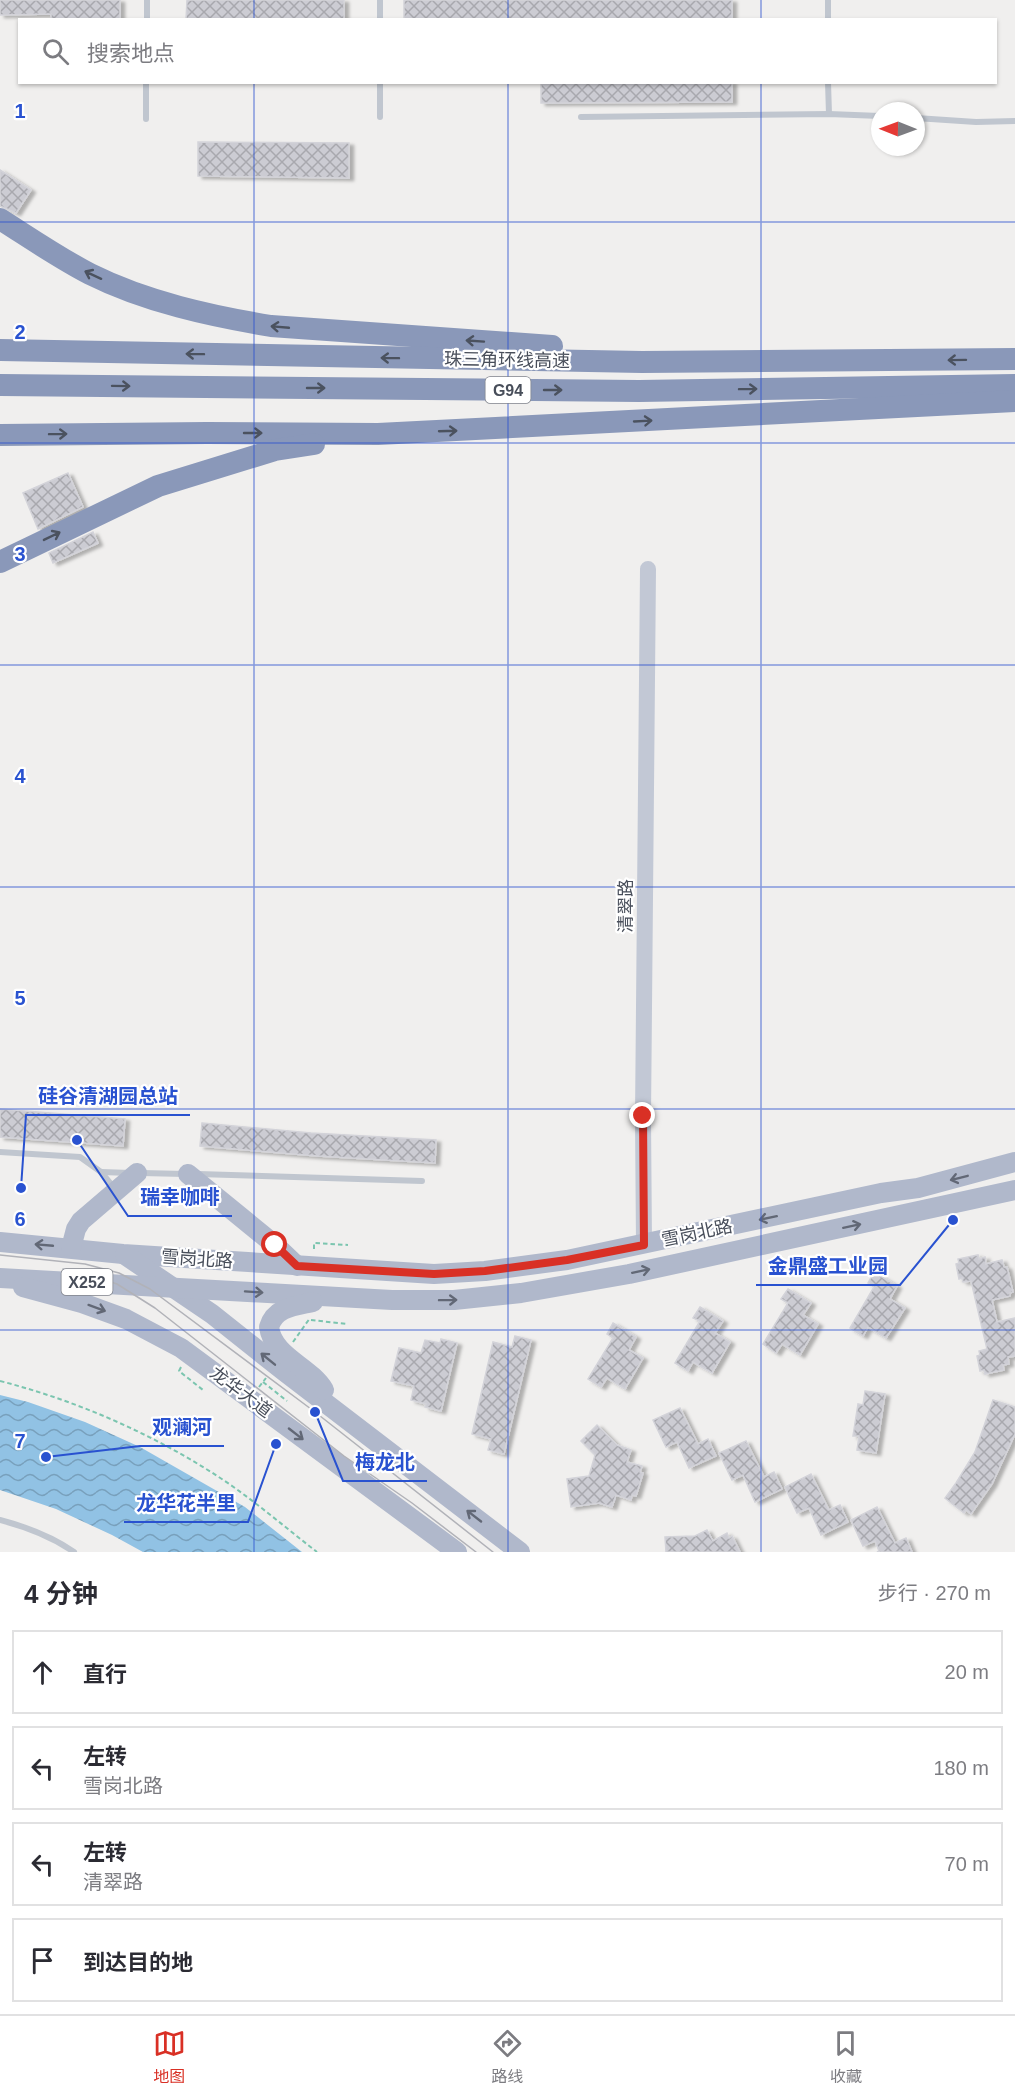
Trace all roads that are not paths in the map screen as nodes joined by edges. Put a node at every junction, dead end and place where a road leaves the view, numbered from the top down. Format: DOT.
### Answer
graph roads {
  1 [pos="147,0"];
  2 [pos="380,0"];
  3 [pos="828,0"];
  4 [pos="147,18"];
  5 [pos="380,18"];
  6 [pos="828,18"];
  7 [pos="146,84"];
  8 [pos="380,84"];
  9 [pos="828,84"];
  10 [pos="829,114"];
  11 [pos="871,116"];
  12 [pos="380,117"];
  13 [pos="581,117"];
  14 [pos="146,119"];
  15 [pos="925,119"];
  16 [pos="1015,121"];
  17 [pos="0,219"];
  18 [pos="0,350"];
  19 [pos="1015,359"];
  20 [pos="784,361"];
  21 [pos="0,384"];
  22 [pos="1015,385"];
  23 [pos="1015,401"];
  24 [pos="378,434"];
  25 [pos="0,435"];
  26 [pos="0,562"];
  27 [pos="648,569"];
  28 [pos="0,1152"];
  29 [pos="1015,1162"];
  30 [pos="101,1172"];
  31 [pos="137,1173"];
  32 [pos="188,1174"];
  33 [pos="422,1181"];
  34 [pos="1015,1190"];
  35 [pos="116,1191"];
  36 [pos="0,1242"];
  37 [pos="644,1245"];
  38 [pos="71,1248"];
  39 [pos="123,1254"];
  40 [pos="225,1261"];
  41 [pos="297,1266"];
  42 [pos="0,1278"];
  43 [pos="0,1282"];
  44 [pos="174,1288"];
  45 [pos="223,1289"];
  46 [pos="337,1297"];
  47 [pos="331,1407"];
  48 [pos="0,1520"];
  49 [pos="74,1552"];
  50 [pos="457,1552"];
  51 [pos="520,1552"];
  1 -- 4 [label="lane"];
  2 -- 5 [label="lane"];
  3 -- 6 [label="lane"];
  7 -- 14 [label="lane"];
  8 -- 12 [label="lane"];
  9 -- 10 [label="lane"];
  10 -- 11 [label="lane"];
  10 -- 13 [label="lane"];
  15 -- 16 [label="lane"];
  20 -- 17 [label="highway, one-way"];
  20 -- 18 [label="highway, 珠三角环线高速 / G94, one-way"];
  19 -- 20 [label="highway, 珠三角环线高速 / G94, one-way"];
  21 -- 22 [label="highway, 珠三角环线高速 / G94, one-way"];
  24 -- 23 [label="highway, one-way"];
  25 -- 24 [label="highway, one-way"];
  26 -- 24 [label="highway, one-way"];
  27 -- 37 [label="street, 清翠路"];
  28 -- 30 [label="lane"];
  29 -- 37 [label="main road, 雪岗北路 / X252, one-way"];
  30 -- 31 [label="lane"];
  30 -- 35 [label="lane"];
  31 -- 32 [label="lane"];
  31 -- 35 [label="main road"];
  32 -- 33 [label="lane"];
  32 -- 41 [label="main road"];
  46 -- 34 [label="main road, 雪岗北路 / X252, one-way"];
  35 -- 38 [label="main road"];
  38 -- 36 [label="main road, X252, one-way"];
  37 -- 41 [label="main road, 雪岗北路 / X252"];
  38 -- 39 [label="main road, X252"];
  39 -- 40 [label="main road, 雪岗北路 / X252"];
  39 -- 44 [label="main road"];
  40 -- 41 [label="main road, 雪岗北路 / X252"];
  40 -- 45 [label="main road"];
  42 -- 44 [label="main road, X252"];
  43 -- 50 [label="main road, 龙华大道, one-way"];
  44 -- 45 [label="main road, 雪岗北路 / X252"];
  47 -- 44 [label="main road, one-way"];
  45 -- 46 [label="main road, 雪岗北路 / X252, one-way"];
  46 -- 47 [label="main road"];
  51 -- 47 [label="main road, one-way"];
  48 -- 49 [label="lane"];
}
